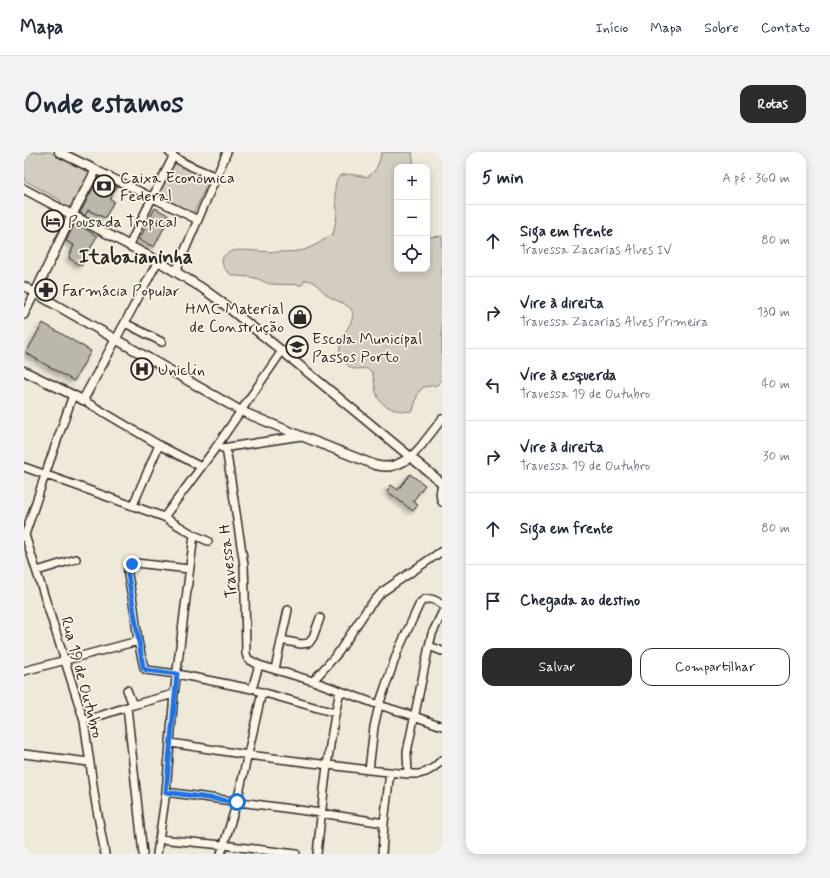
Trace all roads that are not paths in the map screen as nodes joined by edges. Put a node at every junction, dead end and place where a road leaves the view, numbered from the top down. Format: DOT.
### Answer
graph roads {
  1 [pos="227,152"];
  2 [pos="62,153"];
  3 [pos="171,154"];
  4 [pos="96,170"];
  5 [pos="217,177"];
  6 [pos="24,189"];
  7 [pos="152,198"];
  8 [pos="72,215"];
  9 [pos="198,220"];
  10 [pos="129,246"];
  11 [pos="158,261"];
  12 [pos="176,271"];
  13 [pos="24,286"];
  14 [pos="35,293"];
  15 [pos="24,315"];
  16 [pos="125,323"];
  17 [pos="116,339"];
  18 [pos="162,342"];
  19 [pos="282,351"];
  20 [pos="24,372"];
  21 [pos="73,395"];
  22 [pos="83,400"];
  23 [pos="241,411"];
  24 [pos="442,419"];
  25 [pos="300,436"];
  26 [pos="160,445"];
  27 [pos="226,448"];
  28 [pos="214,450"];
  29 [pos="411,457"];
  30 [pos="24,467"];
  31 [pos="202,467"];
  32 [pos="45,474"];
  33 [pos="442,483"];
  34 [pos="442,502"];
  35 [pos="133,506"];
  36 [pos="164,517"];
  37 [pos="25,536"];
  38 [pos="194,536"];
  39 [pos="208,542"];
  40 [pos="442,551"];
  41 [pos="76,559"];
  42 [pos="189,569"];
  43 [pos="37,571"];
  44 [pos="442,604"];
  45 [pos="288,610"];
  46 [pos="442,613"];
  47 [pos="320,618"];
  48 [pos="281,640"];
  49 [pos="138,641"];
  50 [pos="429,646"];
  51 [pos="442,652"];
  52 [pos="65,660"];
  53 [pos="259,665"];
  54 [pos="275,670"];
  55 [pos="24,671"];
  56 [pos="177,674"];
  57 [pos="313,681"];
  58 [pos="252,689"];
  59 [pos="127,690"];
  60 [pos="340,691"];
  61 [pos="262,692"];
  62 [pos="174,694"];
  63 [pos="378,705"];
  64 [pos="130,706"];
  65 [pos="335,713"];
  66 [pos="414,716"];
  67 [pos="84,721"];
  68 [pos="442,725"];
  69 [pos="171,743"];
  70 [pos="24,754"];
  71 [pos="248,755"];
  72 [pos="442,760"];
  73 [pos="89,762"];
  74 [pos="328,765"];
  75 [pos="369,770"];
  76 [pos="390,772"];
  77 [pos="408,774"];
  78 [pos="166,792"];
  79 [pos="237,802"];
  80 [pos="321,813"];
  81 [pos="384,823"];
  82 [pos="159,840"];
  83 [pos="223,845"];
  84 [pos="105,854"];
  85 [pos="143,854"];
  86 [pos="156,854"];
  87 [pos="221,854"];
  88 [pos="296,854"];
  89 [pos="317,854"];
  90 [pos="382,854"];
  1 -- 5 [label="street"];
  2 -- 4 [label="main road"];
  3 -- 5 [label="street"];
  3 -- 7 [label="street"];
  4 -- 7 [label="street"];
  4 -- 8 [label="main road"];
  5 -- 9 [label="street"];
  6 -- 8 [label="main road"];
  7 -- 9 [label="street"];
  7 -- 10 [label="street"];
  8 -- 10 [label="main road"];
  8 -- 14 [label="main road"];
  9 -- 12 [label="street"];
  10 -- 11 [label="main road"];
  11 -- 12 [label="main road"];
  11 -- 16 [label="street"];
  12 -- 19 [label="main road"];
  13 -- 14 [label="street"];
  14 -- 15 [label="street"];
  14 -- 17 [label="main road"];
  16 -- 17 [label="street"];
  16 -- 18 [label="street"];
  17 -- 22 [label="main road"];
  17 -- 23 [label="main road"];
  19 -- 23 [label="street"];
  19 -- 29 [label="main road"];
  20 -- 21 [label="main road"];
  21 -- 22 [label="main road"];
  21 -- 32 [label="street"];
  22 -- 26 [label="street"];
  23 -- 25 [label="main road"];
  23 -- 28 [label="street"];
  24 -- 29 [label="street"];
  25 -- 27 [label="street"];
  25 -- 29 [label="main road"];
  26 -- 31 [label="street"];
  26 -- 35 [label="street"];
  27 -- 28 [label="street"];
  27 -- 53 [label="street, Travessa H"];
  28 -- 31 [label="street"];
  29 -- 33 [label="main road"];
  30 -- 32 [label="street"];
  31 -- 36 [label="street"];
  32 -- 35 [label="street"];
  32 -- 37 [label="street"];
  33 -- 34 [label="street"];
  35 -- 36 [label="street"];
  36 -- 38 [label="street"];
  37 -- 43 [label="street, Rua 19 de Outubro"];
  38 -- 39 [label="street"];
  38 -- 42 [label="street"];
  40 -- 57 [label="street"];
  41 -- 43 [label="street"];
  42 -- 49 [label="street"];
  42 -- 56 [label="street"];
  43 -- 52 [label="street, Rua 19 de Outubro"];
  44 -- 63 [label="street"];
  45 -- 48 [label="street"];
  46 -- 50 [label="street"];
  47 -- 48 [label="street"];
  48 -- 54 [label="street"];
  49 -- 52 [label="street"];
  49 -- 56 [label="street"];
  50 -- 51 [label="street"];
  50 -- 66 [label="street"];
  52 -- 55 [label="street"];
  52 -- 67 [label="street, Rua 19 de Outubro"];
  53 -- 54 [label="street"];
  53 -- 58 [label="street"];
  54 -- 57 [label="street"];
  56 -- 58 [label="street"];
  56 -- 62 [label="street"];
  57 -- 60 [label="street"];
  58 -- 61 [label="street"];
  59 -- 64 [label="street"];
  60 -- 63 [label="street"];
  60 -- 65 [label="street"];
  61 -- 65 [label="street"];
  61 -- 71 [label="street"];
  62 -- 64 [label="street"];
  62 -- 69 [label="street"];
  63 -- 66 [label="street"];
  63 -- 75 [label="street"];
  64 -- 67 [label="street"];
  64 -- 85 [label="street"];
  65 -- 74 [label="street"];
  66 -- 68 [label="street"];
  66 -- 77 [label="street"];
  67 -- 73 [label="street, Rua 19 de Outubro"];
  69 -- 71 [label="street"];
  69 -- 78 [label="street"];
  70 -- 73 [label="street"];
  71 -- 74 [label="street"];
  71 -- 79 [label="street"];
  72 -- 77 [label="street"];
  73 -- 84 [label="street, Rua 19 de Outubro"];
  74 -- 75 [label="street"];
  74 -- 80 [label="street"];
  75 -- 76 [label="street"];
  76 -- 77 [label="street"];
  76 -- 81 [label="street"];
  78 -- 79 [label="street"];
  78 -- 82 [label="street"];
  79 -- 80 [label="street"];
  79 -- 83 [label="street"];
  80 -- 81 [label="street"];
  80 -- 89 [label="street"];
  81 -- 90 [label="street"];
  82 -- 83 [label="street"];
  82 -- 86 [label="street"];
  83 -- 87 [label="street"];
  83 -- 88 [label="street"];
}
